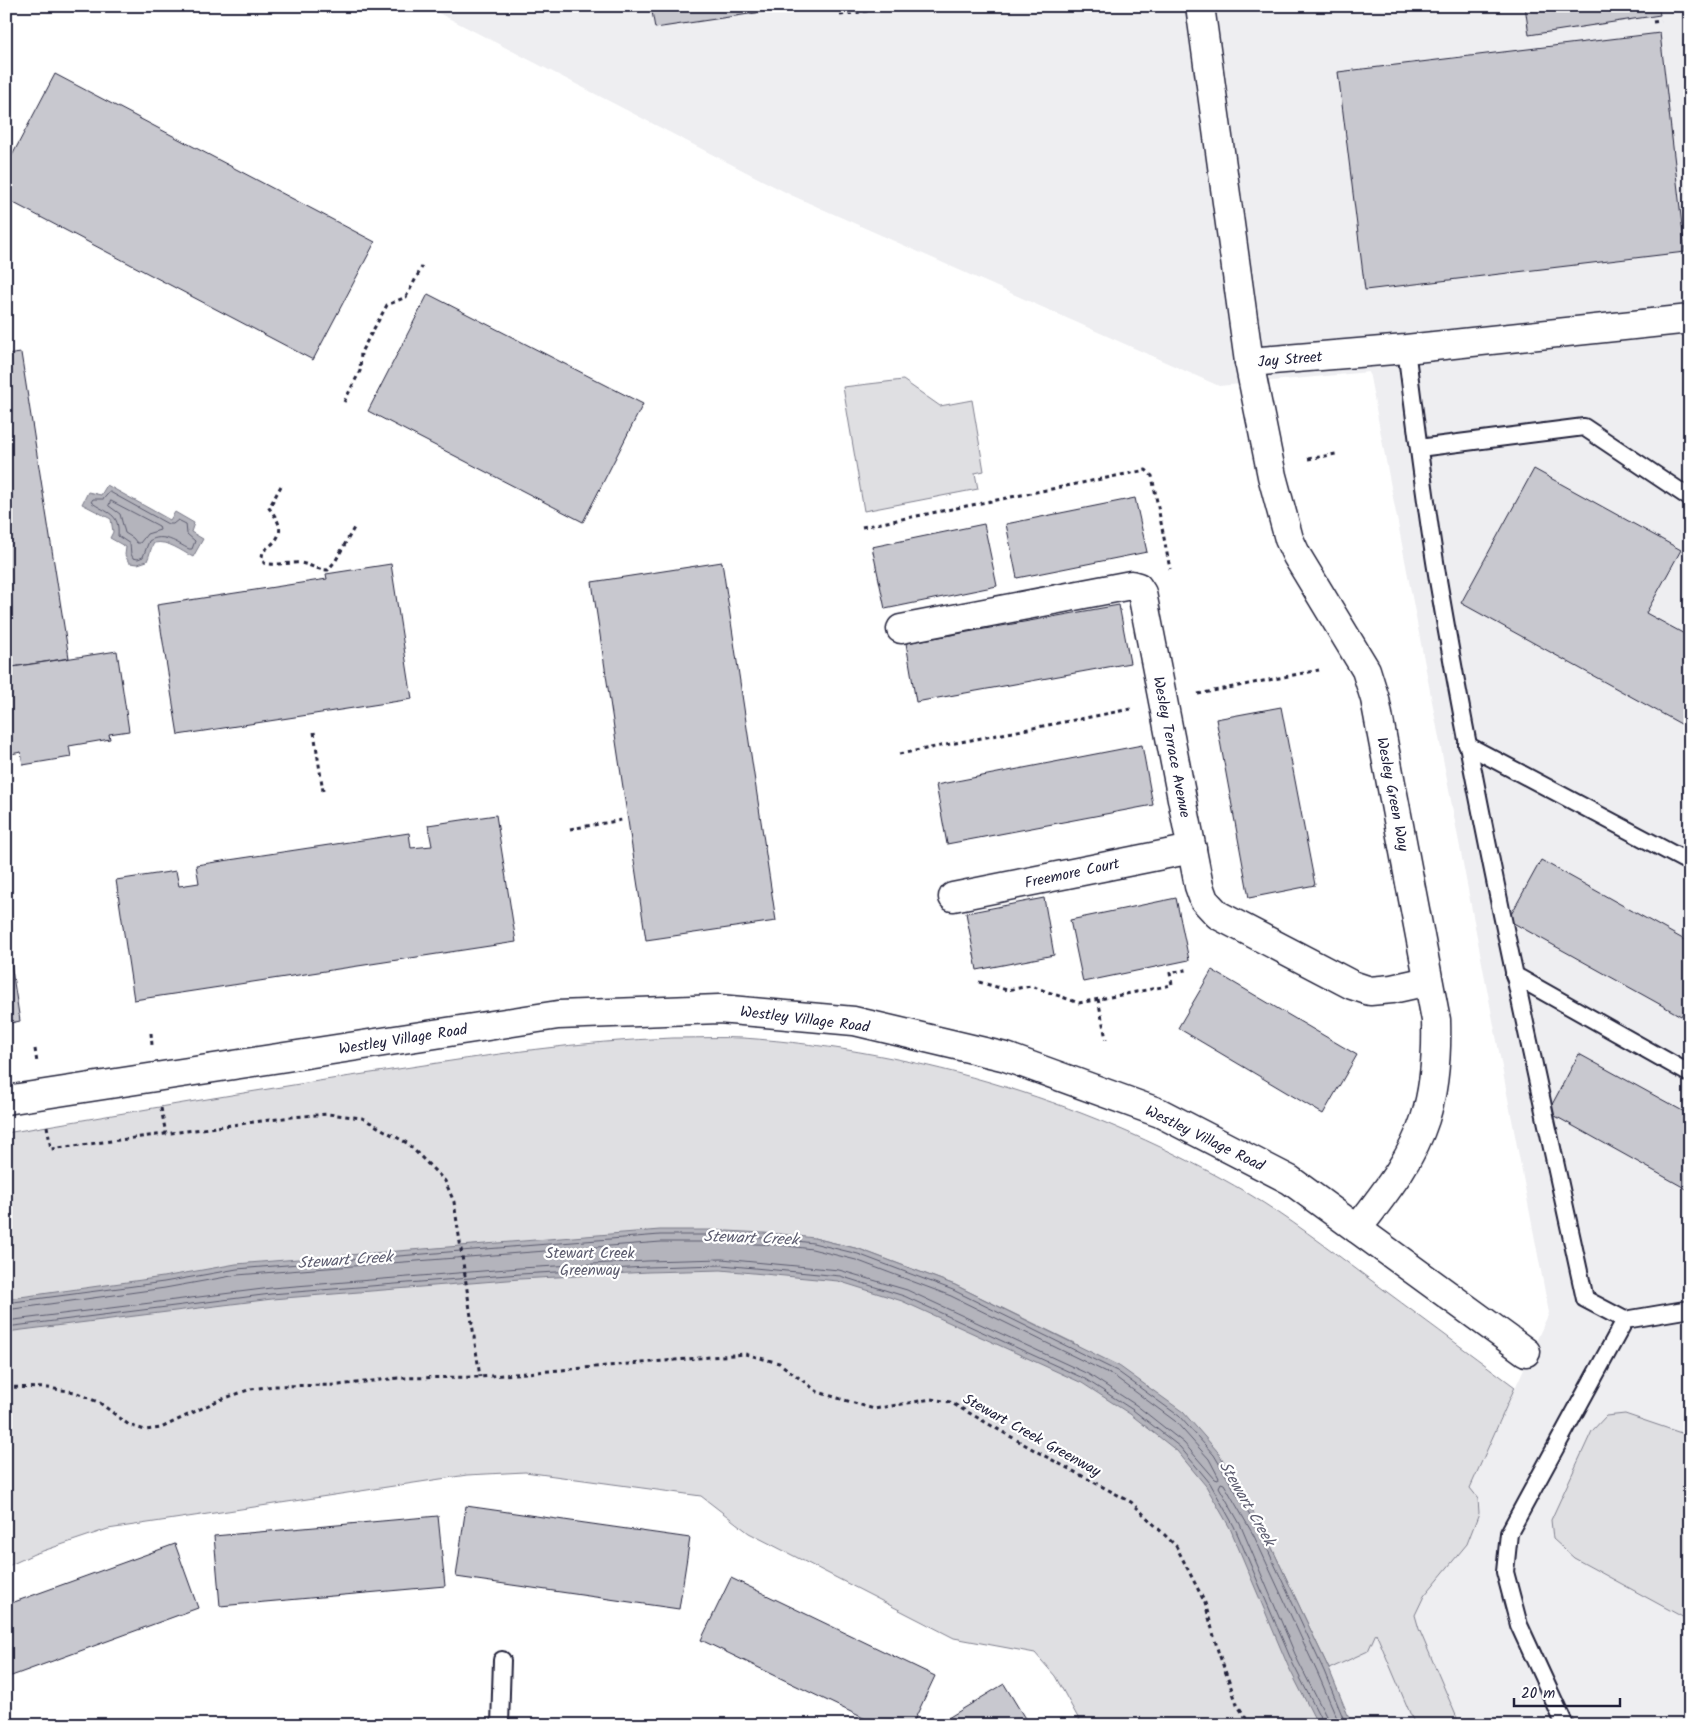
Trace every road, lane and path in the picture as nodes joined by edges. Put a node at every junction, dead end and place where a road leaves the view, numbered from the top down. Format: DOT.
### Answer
graph roads {
  1 [pos="1200,6"];
  2 [pos="887,8"];
  3 [pos="840,15"];
  4 [pos="1660,21"];
  5 [pos="1653,22"];
  6 [pos="422,266"];
  7 [pos="1690,320"];
  8 [pos="1406,349"];
  9 [pos="1249,362"];
  10 [pos="344,402"];
  11 [pos="1419,448"];
  12 [pos="1336,454"];
  13 [pos="1308,459"];
  14 [pos="280,486"];
  15 [pos="1690,498"];
  16 [pos="354,528"];
  17 [pos="862,528"];
  18 [pos="1170,569"];
  19 [pos="901,629"];
  20 [pos="1319,670"];
  21 [pos="1198,694"];
  22 [pos="1139,707"];
  23 [pos="314,732"];
  24 [pos="1467,745"];
  25 [pos="899,754"];
  26 [pos="323,791"];
  27 [pos="622,820"];
  28 [pos="570,829"];
  29 [pos="1192,848"];
  30 [pos="1690,863"];
  31 [pos="953,897"];
  32 [pos="1190,969"];
  33 [pos="1514,975"];
  34 [pos="1428,981"];
  35 [pos="980,982"];
  36 [pos="1098,999"];
  37 [pos="1106,1039"];
  38 [pos="1690,1074"];
  39 [pos="6,1100"];
  40 [pos="161,1107"];
  41 [pos="47,1126"];
  42 [pos="166,1134"];
  43 [pos="1357,1229"];
  44 [pos="1690,1309"];
  45 [pos="1625,1320"];
  46 [pos="1526,1352"];
  47 [pos="480,1377"];
  48 [pos="6,1387"];
  49 [pos="502,1660"];
  50 [pos="500,1725"];
  51 [pos="1250,1725"];
  52 [pos="1565,1725"];
  1 -- 9 [label="street, Jay Street"];
  2 -- 3 [label="path"];
  4 -- 5 [label="path"];
  6 -- 10 [label="path"];
  7 -- 8 [label="street, Jay Street"];
  8 -- 9 [label="street, Jay Street"];
  8 -- 11 [label="lane"];
  9 -- 34 [label="street, Wesley Green Way"];
  11 -- 15 [label="lane"];
  11 -- 24 [label="lane"];
  12 -- 13 [label="path"];
  14 -- 16 [label="path"];
  17 -- 18 [label="path"];
  19 -- 29 [label="street, Wesley Terrace Avenue"];
  20 -- 21 [label="path"];
  22 -- 25 [label="path"];
  23 -- 26 [label="path"];
  24 -- 30 [label="lane"];
  24 -- 33 [label="lane"];
  27 -- 28 [label="path"];
  29 -- 31 [label="street, Freemore Court"];
  29 -- 34 [label="street, Wesley Terrace Avenue"];
  32 -- 36 [label="path"];
  33 -- 38 [label="lane"];
  33 -- 45 [label="lane"];
  34 -- 43 [label="street, Wesley Green Way"];
  35 -- 36 [label="path"];
  36 -- 37 [label="path"];
  39 -- 43 [label="street, Westley Village Road"];
  40 -- 42 [label="path"];
  41 -- 42 [label="path"];
  42 -- 47 [label="path"];
  43 -- 46 [label="street, Westley Village Road"];
  44 -- 45 [label="lane"];
  45 -- 52 [label="lane"];
  47 -- 48 [label="path, Stewart Creek Greenway"];
  47 -- 51 [label="path, Stewart Creek Greenway"];
  49 -- 50 [label="lane"];
}
